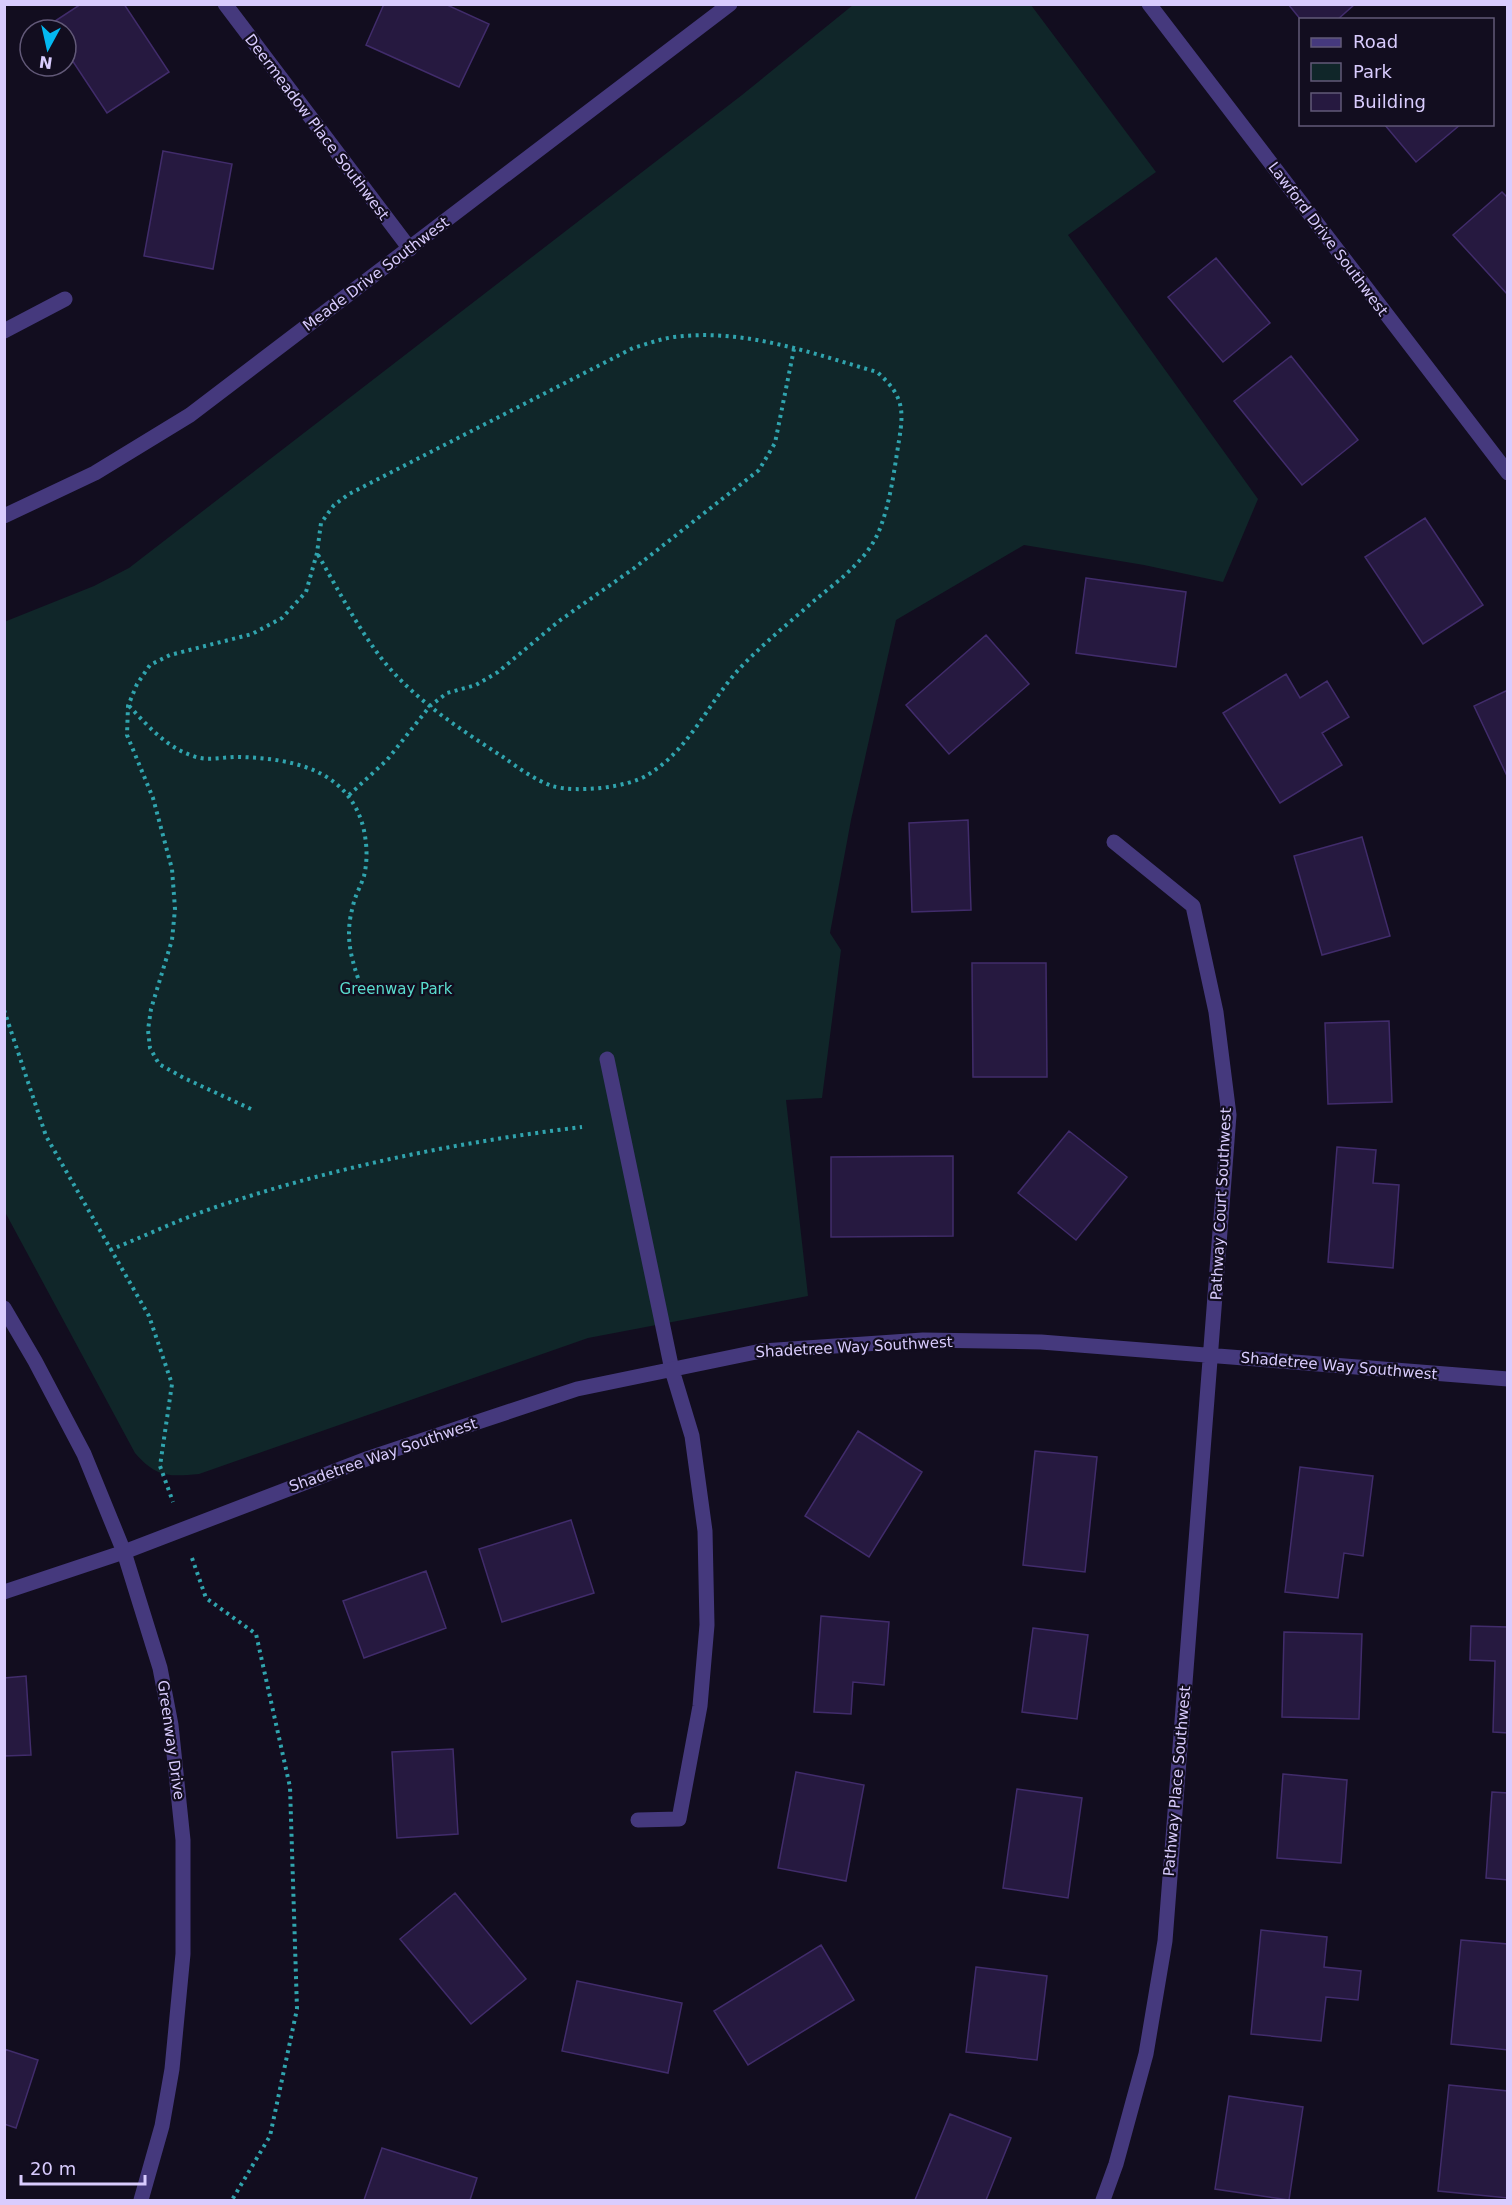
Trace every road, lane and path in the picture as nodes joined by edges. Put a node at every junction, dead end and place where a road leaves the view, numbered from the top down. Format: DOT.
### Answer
graph roads {
  1 [pos="225,4"];
  2 [pos="730,4"];
  3 [pos="1149,4"];
  4 [pos="410,249"];
  5 [pos="65,299"];
  6 [pos="4,331"];
  7 [pos="794,349"];
  8 [pos="1508,473"];
  9 [pos="4,516"];
  10 [pos="317,554"];
  11 [pos="128,706"];
  12 [pos="430,706"];
  13 [pos="349,795"];
  14 [pos="1114,842"];
  15 [pos="359,981"];
  16 [pos="4,1010"];
  17 [pos="606,1059"];
  18 [pos="251,1109"];
  19 [pos="582,1127"];
  20 [pos="110,1250"];
  21 [pos="4,1308"];
  22 [pos="1212,1355"];
  23 [pos="672,1370"];
  24 [pos="1508,1379"];
  25 [pos="182,1529"];
  26 [pos="124,1552"];
  27 [pos="4,1592"];
  28 [pos="638,1820"];
  29 [pos="141,2200"];
  30 [pos="232,2200"];
  31 [pos="1103,2200"];
  1 -- 4 [label="street, Deermeadow Place Southwest"];
  2 -- 4 [label="street, Meade Drive Southwest"];
  3 -- 8 [label="street, Lawford Drive Southwest"];
  4 -- 9 [label="street, Meade Drive Southwest"];
  5 -- 6 [label="street"];
  7 -- 10 [label="path"];
  7 -- 12 [label="path"];
  7 -- 12 [label="path"];
  10 -- 11 [label="path"];
  10 -- 12 [label="path"];
  11 -- 13 [label="path"];
  11 -- 18 [label="path"];
  12 -- 13 [label="path"];
  13 -- 15 [label="path"];
  14 -- 22 [label="street, Pathway Court Southwest"];
  16 -- 20 [label="path"];
  17 -- 23 [label="street"];
  19 -- 20 [label="path"];
  20 -- 25 [label="path"];
  21 -- 26 [label="street, Greenway Drive"];
  22 -- 23 [label="street, Shadetree Way Southwest"];
  22 -- 24 [label="street, Shadetree Way Southwest"];
  22 -- 31 [label="street, Pathway Place Southwest"];
  23 -- 25 [label="street, Shadetree Way Southwest"];
  23 -- 28 [label="street"];
  25 -- 26 [label="street, Shadetree Way Southwest"];
  25 -- 30 [label="path"];
  26 -- 27 [label="street, Shadetree Way Southwest"];
  26 -- 29 [label="street, Greenway Drive"];
}
